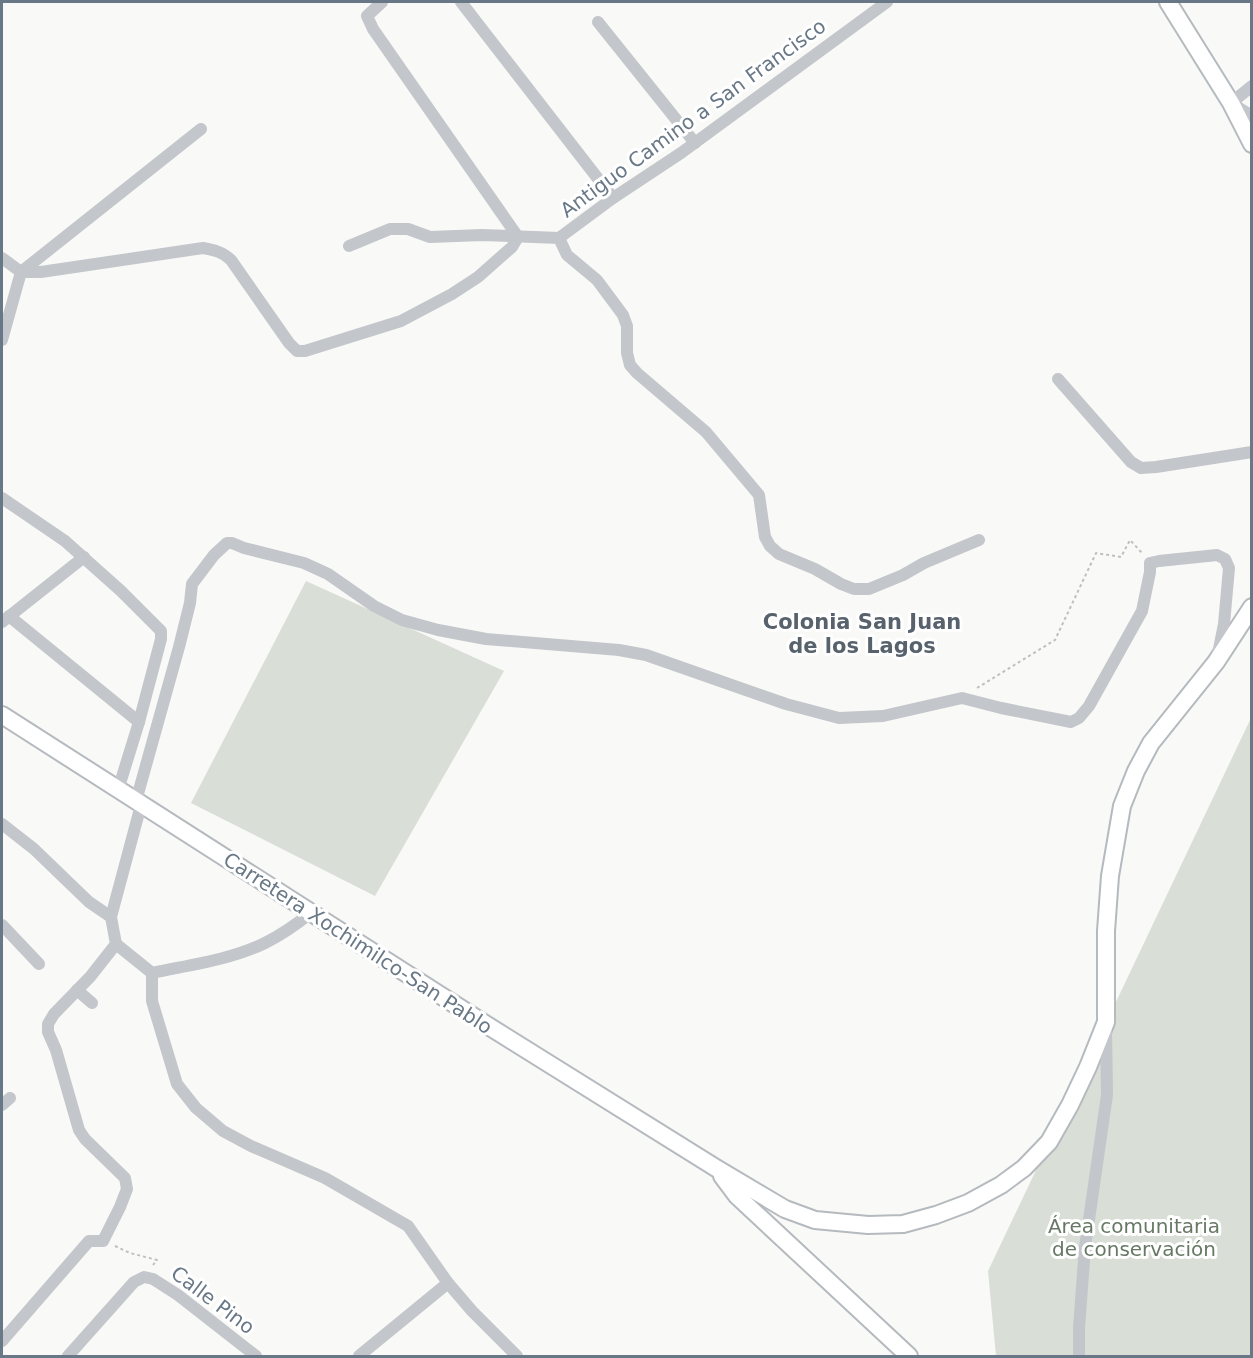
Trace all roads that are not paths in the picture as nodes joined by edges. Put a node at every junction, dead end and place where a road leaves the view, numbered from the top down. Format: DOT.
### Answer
graph roads {
  1 [pos="382,2"];
  2 [pos="461,2"];
  3 [pos="887,2"];
  4 [pos="1168,2"];
  5 [pos="597,22"];
  6 [pos="1251,87"];
  7 [pos="1231,103"];
  8 [pos="1251,116"];
  9 [pos="201,129"];
  10 [pos="695,143"];
  11 [pos="1251,144"];
  12 [pos="613,198"];
  13 [pos="518,237"];
  14 [pos="559,238"];
  15 [pos="349,246"];
  16 [pos="2,258"];
  17 [pos="21,272"];
  18 [pos="2,340"];
  19 [pos="1058,379"];
  20 [pos="1251,452"];
  21 [pos="2,498"];
  22 [pos="979,540"];
  23 [pos="84,557"];
  24 [pos="1251,607"];
  25 [pos="5,619"];
  26 [pos="1216,662"];
  27 [pos="2,715"];
  28 [pos="139,722"];
  29 [pos="118,789"];
  30 [pos="138,803"];
  31 [pos="2,824"];
  32 [pos="312,912"];
  33 [pos="111,917"];
  34 [pos="2,925"];
  35 [pos="117,944"];
  36 [pos="39,964"];
  37 [pos="152,973"];
  38 [pos="77,990"];
  39 [pos="92,1003"];
  40 [pos="1106,1022"];
  41 [pos="716,1168"];
  42 [pos="448,1283"];
  43 [pos="2,1341"];
  44 [pos="68,1356"];
  45 [pos="256,1356"];
  46 [pos="359,1356"];
  47 [pos="517,1356"];
  48 [pos="909,1356"];
  49 [pos="1078,1356"];
  1 -- 13 [label="street"];
  2 -- 12 [label="street"];
  3 -- 10 [label="street, Antiguo Camino a San Francisco"];
  4 -- 7 [label="street"];
  5 -- 10 [label="street"];
  6 -- 7 [label="street"];
  7 -- 8 [label="street"];
  7 -- 11 [label="street"];
  9 -- 17 [label="street"];
  10 -- 12 [label="street, Antiguo Camino a San Francisco"];
  12 -- 14 [label="street, Antiguo Camino a San Francisco"];
  13 -- 14 [label="street, Antiguo Camino a San Francisco"];
  13 -- 15 [label="street, Antiguo Camino a San Francisco"];
  13 -- 17 [label="street"];
  14 -- 22 [label="street"];
  16 -- 17 [label="street"];
  17 -- 18 [label="street"];
  19 -- 20 [label="street"];
  21 -- 23 [label="street"];
  23 -- 25 [label="street"];
  23 -- 28 [label="street"];
  24 -- 26 [label="street"];
  25 -- 28 [label="street"];
  26 -- 30 [label="street"];
  26 -- 40 [label="street"];
  27 -- 29 [label="street, Carretera Xochimilco-San Pablo"];
  28 -- 29 [label="street"];
  29 -- 30 [label="street, Carretera Xochimilco-San Pablo"];
  30 -- 32 [label="street, Carretera Xochimilco-San Pablo"];
  30 -- 33 [label="street"];
  31 -- 33 [label="street"];
  32 -- 37 [label="street"];
  32 -- 41 [label="street, Carretera Xochimilco-San Pablo"];
  33 -- 35 [label="street"];
  34 -- 36 [label="street"];
  35 -- 37 [label="street"];
  35 -- 38 [label="street"];
  37 -- 42 [label="street"];
  38 -- 39 [label="street"];
  38 -- 43 [label="street"];
  40 -- 41 [label="street, Carretera Xochimilco-San Pablo"];
  40 -- 49 [label="street"];
  41 -- 48 [label="street"];
  42 -- 46 [label="street"];
  42 -- 47 [label="street"];
  44 -- 45 [label="street, Calle Pino"];
}
